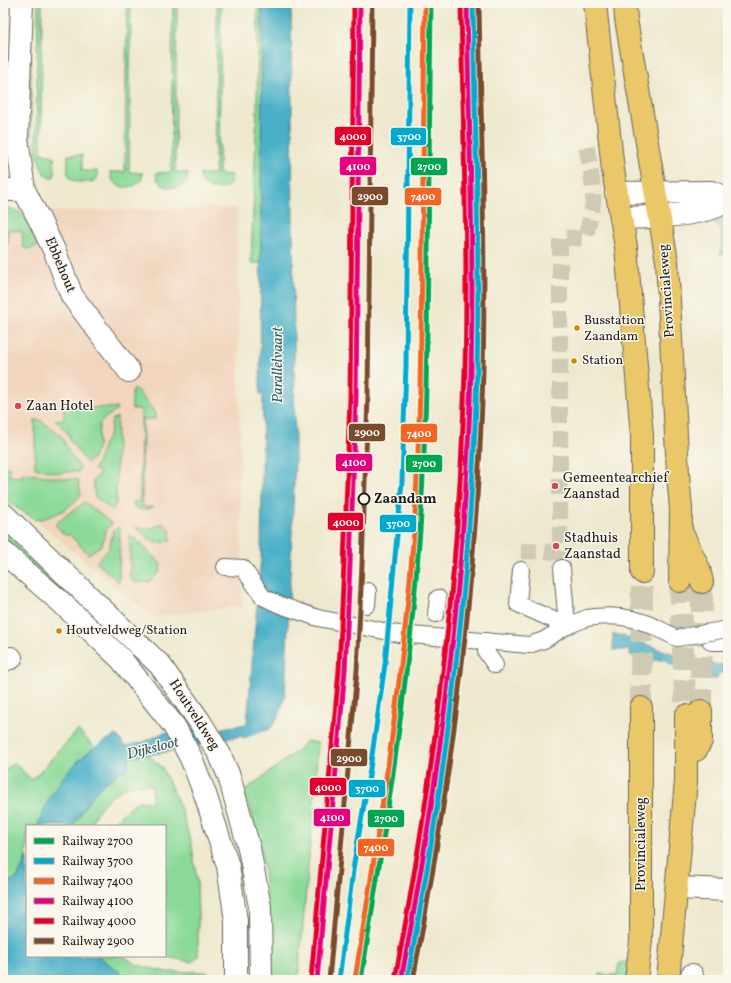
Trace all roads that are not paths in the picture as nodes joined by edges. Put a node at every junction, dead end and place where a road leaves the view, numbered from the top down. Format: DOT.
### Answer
graph roads {
  1 [pos="22,3"];
  2 [pos="595,3"];
  3 [pos="625,3"];
  4 [pos="13,190"];
  5 [pos="656,192"];
  6 [pos="616,193"];
  7 [pos="728,200"];
  8 [pos="660,216"];
  9 [pos="621,218"];
  10 [pos="129,371"];
  11 [pos="3,514"];
  12 [pos="681,532"];
  13 [pos="3,552"];
  14 [pos="225,567"];
  15 [pos="562,568"];
  16 [pos="521,570"];
  17 [pos="642,572"];
  18 [pos="680,581"];
  19 [pos="702,582"];
  20 [pos="438,598"];
  21 [pos="436,614"];
  22 [pos="567,626"];
  23 [pos="727,636"];
  24 [pos="486,642"];
  25 [pos="495,665"];
  26 [pos="641,708"];
  27 [pos="694,713"];
  28 [pos="677,888"];
  29 [pos="728,890"];
  30 [pos="236,980"];
  31 [pos="261,980"];
  32 [pos="636,980"];
  33 [pos="668,980"];
  1 -- 4 [label="street"];
  2 -- 6 [label="main road"];
  3 -- 5 [label="main road, Provincialeweg"];
  4 -- 10 [label="street, Ebbehout"];
  5 -- 6 [label="street"];
  5 -- 7 [label="street"];
  5 -- 8 [label="main road, Provincialeweg"];
  6 -- 9 [label="main road"];
  7 -- 8 [label="street"];
  8 -- 9 [label="street"];
  8 -- 12 [label="main road, Provincialeweg"];
  9 -- 17 [label="main road"];
  11 -- 31 [label="street, Houtveldweg"];
  12 -- 18 [label="main road, Provincialeweg"];
  12 -- 19 [label="main road"];
  13 -- 30 [label="street, Houtveldweg"];
  14 -- 24 [label="street"];
  15 -- 22 [label="street"];
  16 -- 22 [label="street"];
  20 -- 21 [label="street"];
  22 -- 23 [label="street, bridge"];
  22 -- 24 [label="street"];
  24 -- 25 [label="street"];
  26 -- 32 [label="main road, Provincialeweg"];
  27 -- 28 [label="main road"];
  28 -- 29 [label="street"];
  28 -- 33 [label="main road"];
}
